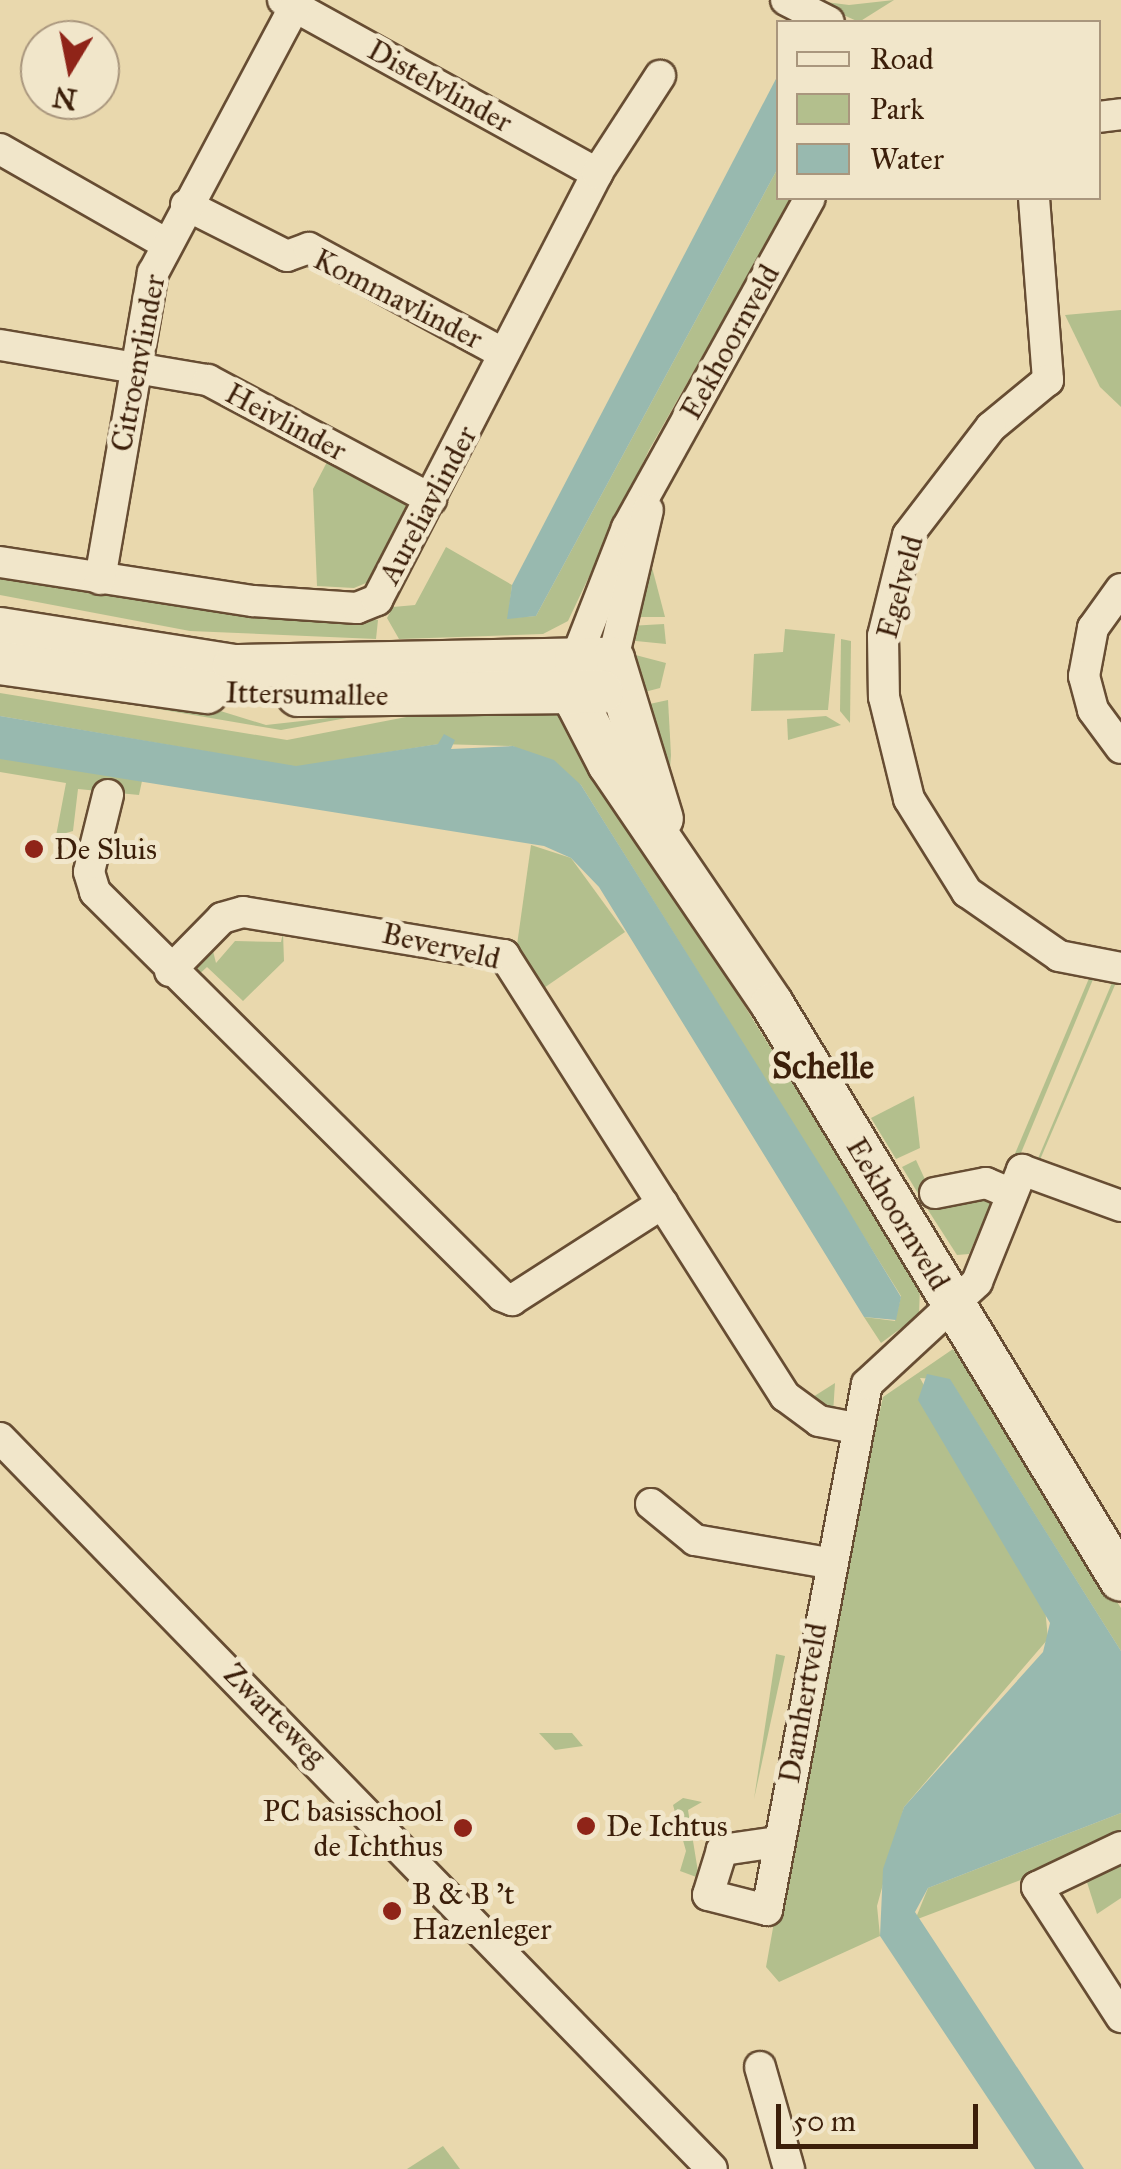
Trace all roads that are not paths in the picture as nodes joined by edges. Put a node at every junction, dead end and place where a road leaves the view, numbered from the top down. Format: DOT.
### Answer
graph roads {
  1 [pos="786,0"];
  2 [pos="292,2"];
  3 [pos="825,20"];
  4 [pos="660,76"];
  5 [pos="0,149"];
  6 [pos="596,173"];
  7 [pos="809,200"];
  8 [pos="1034,200"];
  9 [pos="186,206"];
  10 [pos="165,242"];
  11 [pos="0,346"];
  12 [pos="502,353"];
  13 [pos="133,367"];
  14 [pos="431,500"];
  15 [pos="0,562"];
  16 [pos="100,579"];
  17 [pos="1121,589"];
  18 [pos="0,629"];
  19 [pos="0,664"];
  20 [pos="595,675"];
  21 [pos="1121,748"];
  22 [pos="108,796"];
  23 [pos="1121,968"];
  24 [pos="170,971"];
  25 [pos="1017,1182"];
  26 [pos="936,1193"];
  27 [pos="663,1203"];
  28 [pos="1121,1206"];
  29 [pos="955,1308"];
  30 [pos="855,1428"];
  31 [pos="0,1438"];
  32 [pos="650,1504"];
  33 [pos="828,1563"];
  34 [pos="1121,1580"];
  35 [pos="777,1842"];
  36 [pos="1121,1848"];
  37 [pos="1121,2018"];
  38 [pos="760,2067"];
  39 [pos="712,2169"];
  40 [pos="790,2169"];
  1 -- 3 [label="street"];
  2 -- 6 [label="street, Distelvlinder"];
  2 -- 9 [label="street, Citroenvlinder"];
  4 -- 6 [label="street, Aureliavlinder"];
  5 -- 10 [label="street"];
  6 -- 12 [label="street, Aureliavlinder"];
  7 -- 20 [label="street, Eekhoornveld"];
  8 -- 23 [label="street, Egelveld"];
  9 -- 10 [label="street, Citroenvlinder"];
  9 -- 12 [label="street, Kommavlinder"];
  10 -- 13 [label="street, Citroenvlinder"];
  11 -- 13 [label="street, Heivlinder"];
  12 -- 14 [label="street, Aureliavlinder"];
  13 -- 14 [label="street, Heivlinder"];
  13 -- 16 [label="street, Citroenvlinder"];
  14 -- 16 [label="street, Aureliavlinder"];
  15 -- 16 [label="street, Aureliavlinder"];
  17 -- 21 [label="street"];
  18 -- 20 [label="street, Ittersumallee"];
  19 -- 20 [label="street, Ittersumallee"];
  20 -- 29 [label="street, Eekhoornveld"];
  22 -- 24 [label="street"];
  24 -- 27 [label="street"];
  24 -- 27 [label="street, Beverveld"];
  25 -- 26 [label="street"];
  25 -- 28 [label="street"];
  25 -- 29 [label="street, Damhertveld"];
  27 -- 30 [label="street, Beverveld"];
  29 -- 30 [label="street, Damhertveld"];
  29 -- 34 [label="street, Eekhoornveld"];
  30 -- 33 [label="street, Damhertveld"];
  31 -- 39 [label="street, Zwarteweg"];
  32 -- 33 [label="street"];
  33 -- 35 [label="street, Damhertveld"];
  36 -- 37 [label="street"];
  38 -- 40 [label="street"];
}
